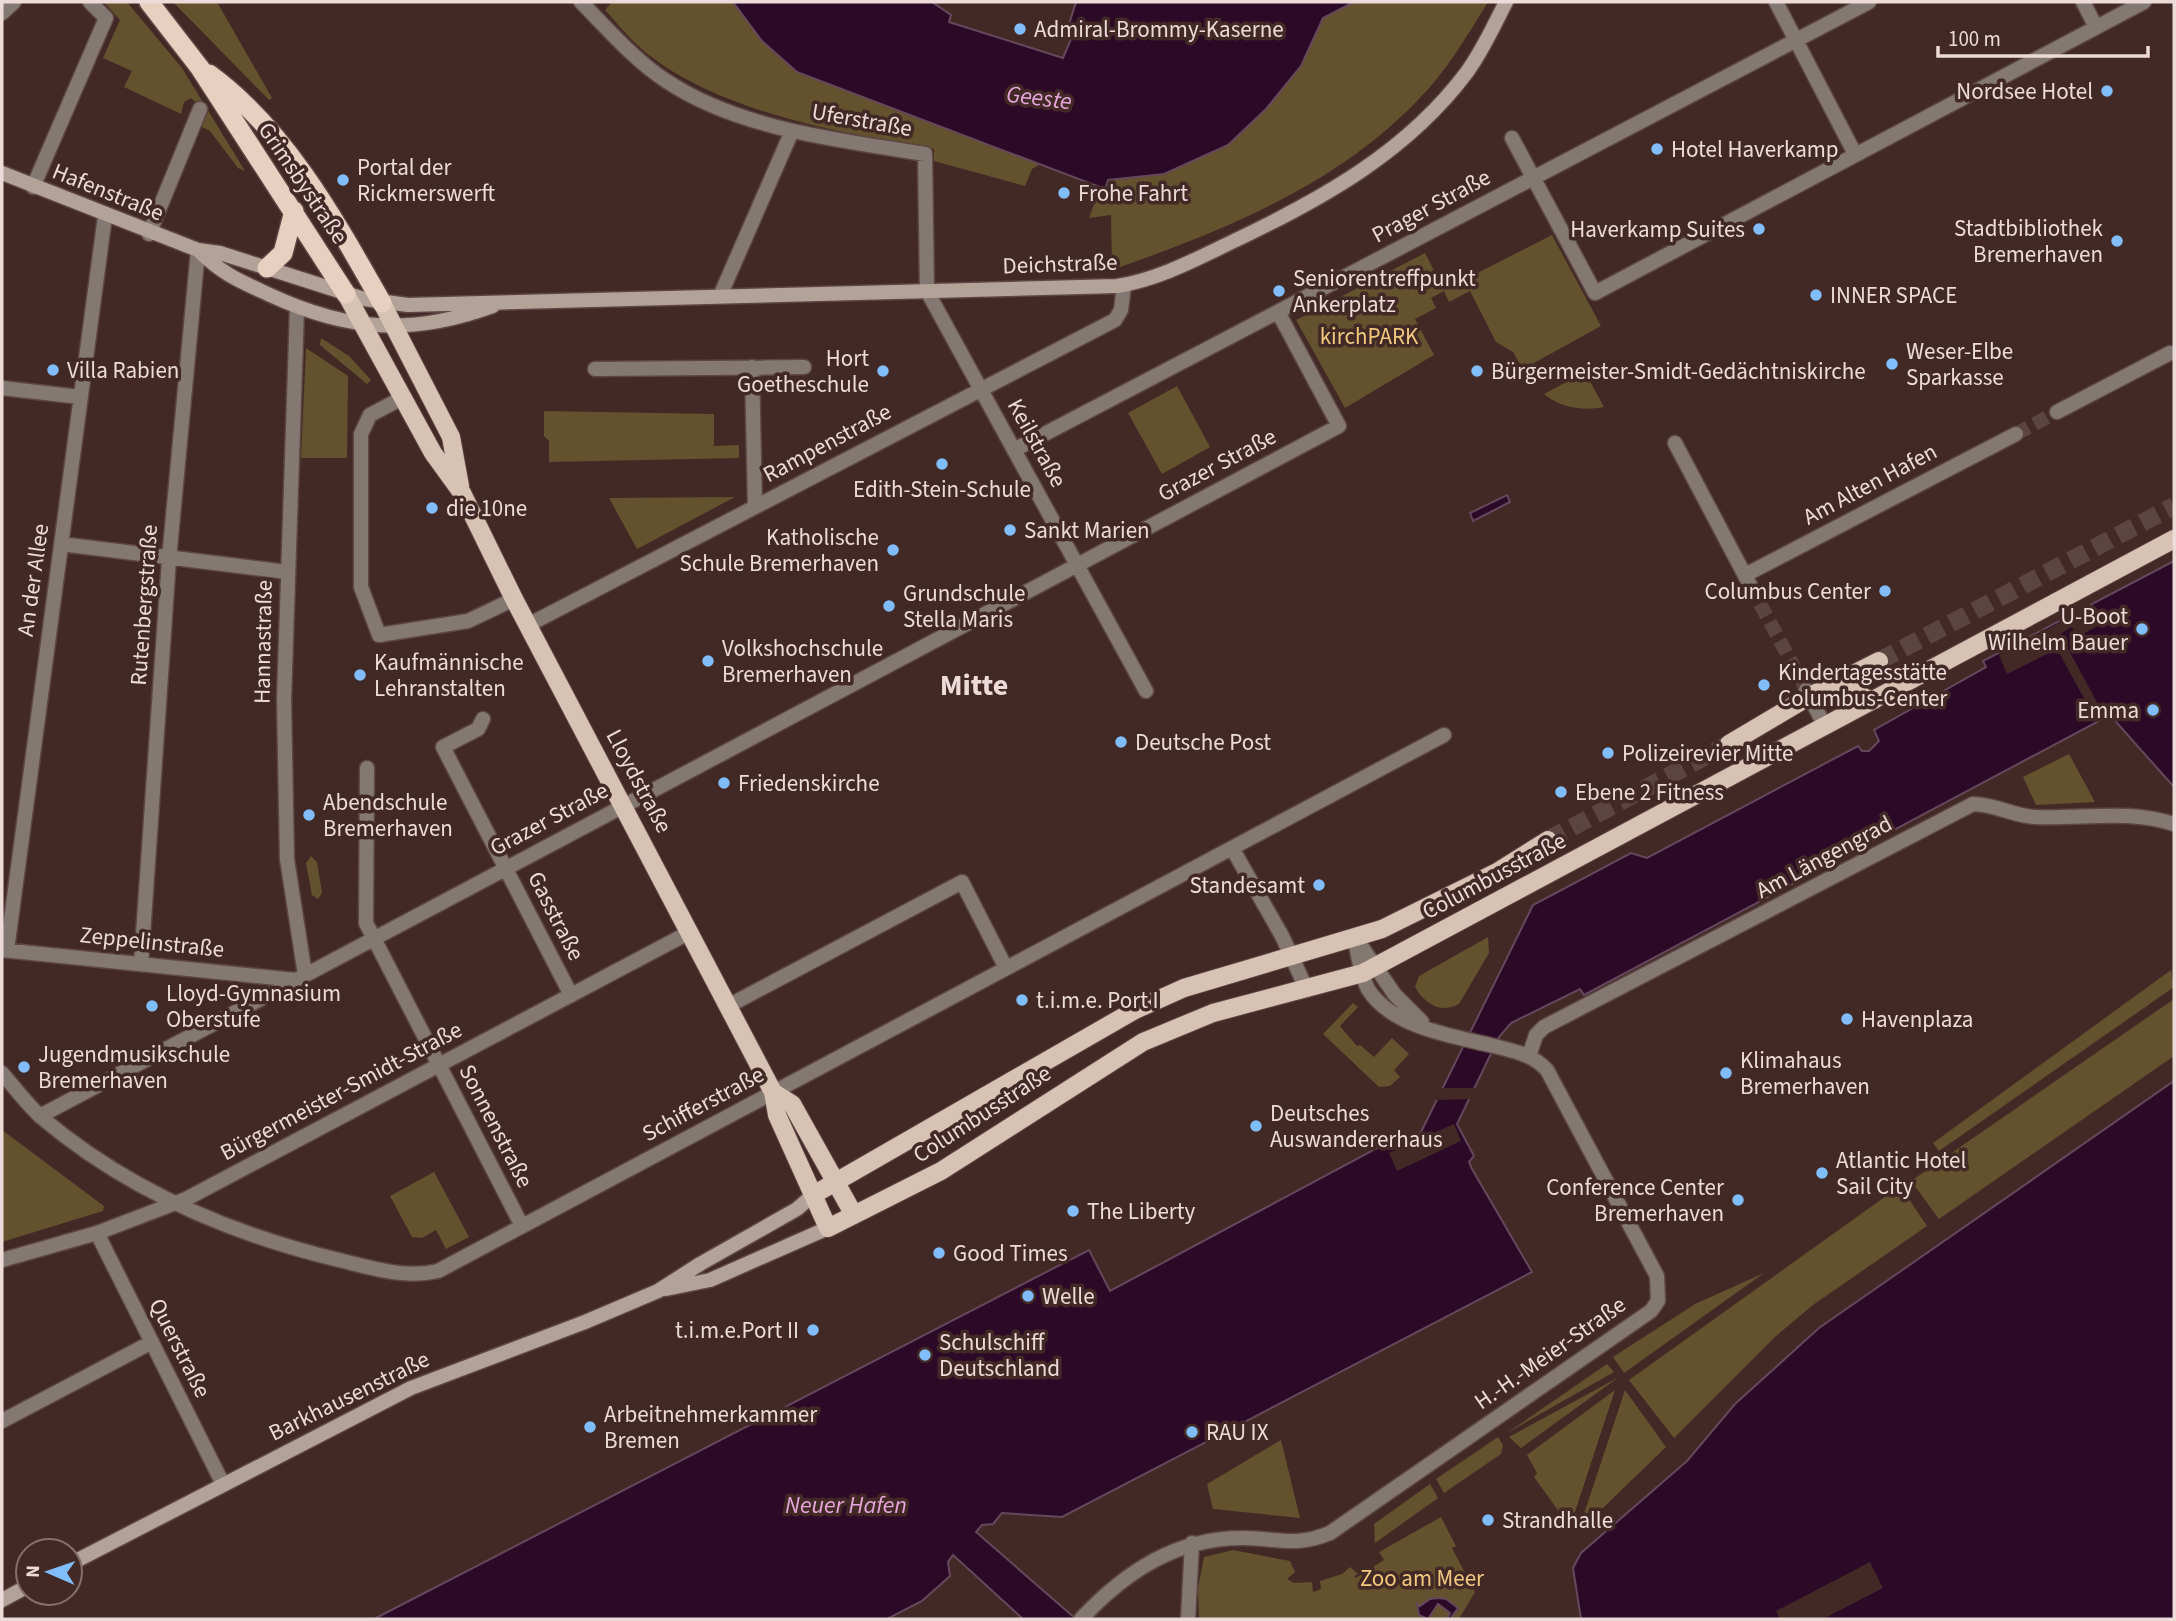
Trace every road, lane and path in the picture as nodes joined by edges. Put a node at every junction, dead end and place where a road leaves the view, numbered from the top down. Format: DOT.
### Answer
graph roads {
  1 [pos="14,2"];
  2 [pos="90,2"];
  3 [pos="149,2"];
  4 [pos="581,2"];
  5 [pos="1506,2"];
  6 [pos="1776,2"];
  7 [pos="1869,2"];
  8 [pos="2083,2"];
  9 [pos="2144,2"];
  10 [pos="2,11"];
  11 [pos="2096,27"];
  12 [pos="1797,40"];
  13 [pos="200,68"];
  14 [pos="200,109"];
  15 [pos="792,131"];
  16 [pos="1512,138"];
  17 [pos="1855,154"];
  18 [pos="2,173"];
  19 [pos="1534,178"];
  20 [pos="33,187"];
  21 [pos="293,212"];
  22 [pos="105,216"];
  23 [pos="149,234"];
  24 [pos="198,250"];
  25 [pos="267,268"];
  26 [pos="1124,285"];
  27 [pos="928,291"];
  28 [pos="346,294"];
  29 [pos="720,296"];
  30 [pos="507,301"];
  31 [pos="382,303"];
  32 [pos="297,308"];
  33 [pos="1278,312"];
  34 [pos="363,326"];
  35 [pos="396,328"];
  36 [pos="2170,353"];
  37 [pos="804,367"];
  38 [pos="752,368"];
  39 [pos="595,369"];
  40 [pos="2,388"];
  41 [pos="981,388"];
  42 [pos="80,397"];
  43 [pos="404,397"];
  44 [pos="2057,412"];
  45 [pos="2016,433"];
  46 [pos="1675,443"];
  47 [pos="1014,450"];
  48 [pos="462,493"];
  49 [pos="755,507"];
  50 [pos="2174,539"];
  51 [pos="61,544"];
  52 [pos="169,559"];
  53 [pos="1077,564"];
  54 [pos="287,572"];
  55 [pos="514,599"];
  56 [pos="528,625"];
  57 [pos="1879,661"];
  58 [pos="1859,671"];
  59 [pos="1146,691"];
  60 [pos="1808,692"];
  61 [pos="1874,700"];
  62 [pos="483,719"];
  63 [pos="1825,726"];
  64 [pos="1444,735"];
  65 [pos="1729,744"];
  66 [pos="367,768"];
  67 [pos="624,804"];
  68 [pos="2174,824"];
  69 [pos="1548,840"];
  70 [pos="1232,848"];
  71 [pos="506,868"];
  72 [pos="690,932"];
  73 [pos="1354,936"];
  74 [pos="373,940"];
  75 [pos="4,950"];
  76 [pos="1292,955"];
  77 [pos="141,964"];
  78 [pos="1006,968"];
  79 [pos="1370,969"];
  80 [pos="301,978"];
  81 [pos="1307,990"];
  82 [pos="571,995"];
  83 [pos="728,1006"];
  84 [pos="1529,1056"];
  85 [pos="439,1065"];
  86 [pos="2,1073"];
  87 [pos="774,1092"];
  88 [pos="40,1116"];
  89 [pos="836,1182"];
  90 [pos="813,1195"];
  91 [pos="176,1203"];
  92 [pos="854,1215"];
  93 [pos="522,1226"];
  94 [pos="828,1228"];
  95 [pos="97,1233"];
  96 [pos="2,1260"];
  97 [pos="658,1291"];
  98 [pos="152,1342"];
  99 [pos="2,1421"];
  100 [pos="223,1484"];
  101 [pos="1192,1543"];
  102 [pos="84,1557"];
  103 [pos="1081,1619"];
  104 [pos="1188,1619"];
  1 -- 10 [label="street"];
  2 -- 20 [label="street"];
  3 -- 13 [label="highway, Grimsbystraße"];
  4 -- 15 [label="street"];
  5 -- 26 [label="main road, Deichstraße"];
  6 -- 12 [label="street"];
  7 -- 12 [label="street, Prager Straße"];
  8 -- 11 [label="street"];
  9 -- 11 [label="street"];
  11 -- 17 [label="street"];
  12 -- 17 [label="street"];
  12 -- 19 [label="street, Prager Straße"];
  13 -- 21 [label="highway, Grimsbystraße"];
  13 -- 31 [label="highway, Grimsbystraße"];
  14 -- 23 [label="street"];
  15 -- 27 [label="street, Uferstraße"];
  15 -- 29 [label="street, Uferstraße"];
  16 -- 19 [label="street"];
  17 -- 19 [label="street"];
  18 -- 20 [label="main road, Hafenstraße"];
  19 -- 33 [label="street, Prager Straße"];
  20 -- 22 [label="main road, Hafenstraße"];
  21 -- 25 [label="highway"];
  21 -- 28 [label="highway, Grimsbystraße"];
  22 -- 23 [label="main road, Hafenstraße"];
  22 -- 42 [label="street, An der Allee"];
  23 -- 24 [label="main road, Hafenstraße"];
  24 -- 25 [label="main road, Hafenstraße"];
  24 -- 32 [label="main road, Hafenstraße"];
  24 -- 52 [label="street, Rutenbergstraße"];
  25 -- 28 [label="main road, Hafenstraße"];
  26 -- 27 [label="main road, Deichstraße"];
  26 -- 41 [label="street, Rampenstraße"];
  27 -- 29 [label="main road, Deichstraße"];
  27 -- 41 [label="street, Keilstraße"];
  28 -- 31 [label="main road, Hafenstraße"];
  28 -- 34 [label="main road, Grimsbystraße"];
  29 -- 30 [label="main road, Deichstraße"];
  30 -- 31 [label="main road, Deichstraße"];
  30 -- 35 [label="main road, Deichstraße"];
  31 -- 35 [label="main road, Lloydstraße"];
  32 -- 34 [label="main road, Hafenstraße"];
  32 -- 54 [label="street, Hannastraße"];
  33 -- 47 [label="street, Prager Straße"];
  33 -- 53 [label="street, Grazer Straße"];
  34 -- 35 [label="main road, Deichstraße"];
  34 -- 43 [label="main road, Lloydstraße"];
  35 -- 48 [label="main road, Lloydstraße"];
  36 -- 44 [label="street"];
  37 -- 38 [label="street"];
  38 -- 39 [label="street"];
  38 -- 49 [label="street"];
  40 -- 42 [label="street"];
  41 -- 47 [label="street, Keilstraße"];
  41 -- 49 [label="street, Rampenstraße"];
  42 -- 51 [label="street, An der Allee"];
  43 -- 48 [label="main road, Lloydstraße"];
  43 -- 55 [label="street"];
  45 -- 46 [label="street, Am Alten Hafen"];
  47 -- 53 [label="street, Keilstraße"];
  48 -- 55 [label="main road, Lloydstraße"];
  49 -- 56 [label="street, Rampenstraße"];
  50 -- 61 [label="main road, Columbusstraße"];
  51 -- 52 [label="street"];
  51 -- 75 [label="street, An der Allee"];
  52 -- 54 [label="street"];
  52 -- 77 [label="street, Rutenbergstraße"];
  53 -- 59 [label="street, Keilstraße"];
  53 -- 67 [label="street, Grazer Straße"];
  54 -- 80 [label="street, Hannastraße"];
  55 -- 56 [label="main road, Lloydstraße"];
  56 -- 67 [label="main road, Lloydstraße"];
  57 -- 58 [label="main road"];
  58 -- 60 [label="main road"];
  58 -- 61 [label="main road"];
  60 -- 63 [label="street"];
  60 -- 65 [label="main road"];
  61 -- 63 [label="main road, Columbusstraße"];
  62 -- 71 [label="street, Gasstraße"];
  63 -- 79 [label="main road, Columbusstraße"];
  64 -- 70 [label="street"];
  66 -- 74 [label="street, Sonnenstraße"];
  67 -- 71 [label="street, Grazer Straße"];
  67 -- 72 [label="main road, Lloydstraße"];
  68 -- 84 [label="street, Am Längengrad"];
  69 -- 73 [label="main road, Columbusstraße"];
  70 -- 76 [label="street"];
  70 -- 78 [label="street, Schifferstraße"];
  71 -- 74 [label="street, Grazer Straße"];
  71 -- 82 [label="street, Gasstraße"];
  72 -- 82 [label="street, Bürgermeister-Smidt-Straße"];
  72 -- 83 [label="main road, Lloydstraße"];
  73 -- 76 [label="main road, Columbusstraße"];
  73 -- 79 [label="street, H.-H.-Meier-Straße"];
  74 -- 80 [label="street, Grazer Straße"];
  74 -- 85 [label="street, Sonnenstraße"];
  75 -- 77 [label="street, Zeppelinstraße"];
  76 -- 81 [label="street"];
  76 -- 89 [label="main road, Columbusstraße"];
  77 -- 80 [label="street, Zeppelinstraße"];
  78 -- 83 [label="street"];
  78 -- 87 [label="street, Schifferstraße"];
  79 -- 81 [label="main road, Columbusstraße"];
  79 -- 84 [label="street, H.-H.-Meier-Straße"];
  80 -- 88 [label="street, Grazer Straße"];
  81 -- 92 [label="main road, Columbusstraße"];
  82 -- 85 [label="street, Bürgermeister-Smidt-Straße"];
  83 -- 87 [label="main road, Lloydstraße"];
  84 -- 101 [label="street, H.-H.-Meier-Straße"];
  85 -- 91 [label="street, Bürgermeister-Smidt-Straße"];
  85 -- 93 [label="street, Sonnenstraße"];
  86 -- 88 [label="street, Schifferstraße"];
  87 -- 89 [label="main road, Lloydstraße"];
  87 -- 90 [label="main road, Lloydstraße"];
  87 -- 93 [label="street, Schifferstraße"];
  88 -- 91 [label="street, Schifferstraße"];
  89 -- 90 [label="main road, Columbusstraße"];
  89 -- 92 [label="main road, Lloydstraße"];
  90 -- 94 [label="main road, Lloydstraße"];
  90 -- 97 [label="main road, Barkhausenstraße"];
  91 -- 93 [label="street, Schifferstraße"];
  91 -- 95 [label="street, Bürgermeister-Smidt-Straße"];
  92 -- 94 [label="main road, Columbusstraße"];
  94 -- 97 [label="main road, Barkhausenstraße"];
  95 -- 96 [label="street, Bürgermeister-Smidt-Straße"];
  95 -- 98 [label="street, Querstraße"];
  97 -- 100 [label="main road, Barkhausenstraße"];
  98 -- 99 [label="street"];
  98 -- 100 [label="street, Querstraße"];
  100 -- 102 [label="main road, Barkhausenstraße"];
  101 -- 103 [label="street"];
  101 -- 104 [label="street"];
}
